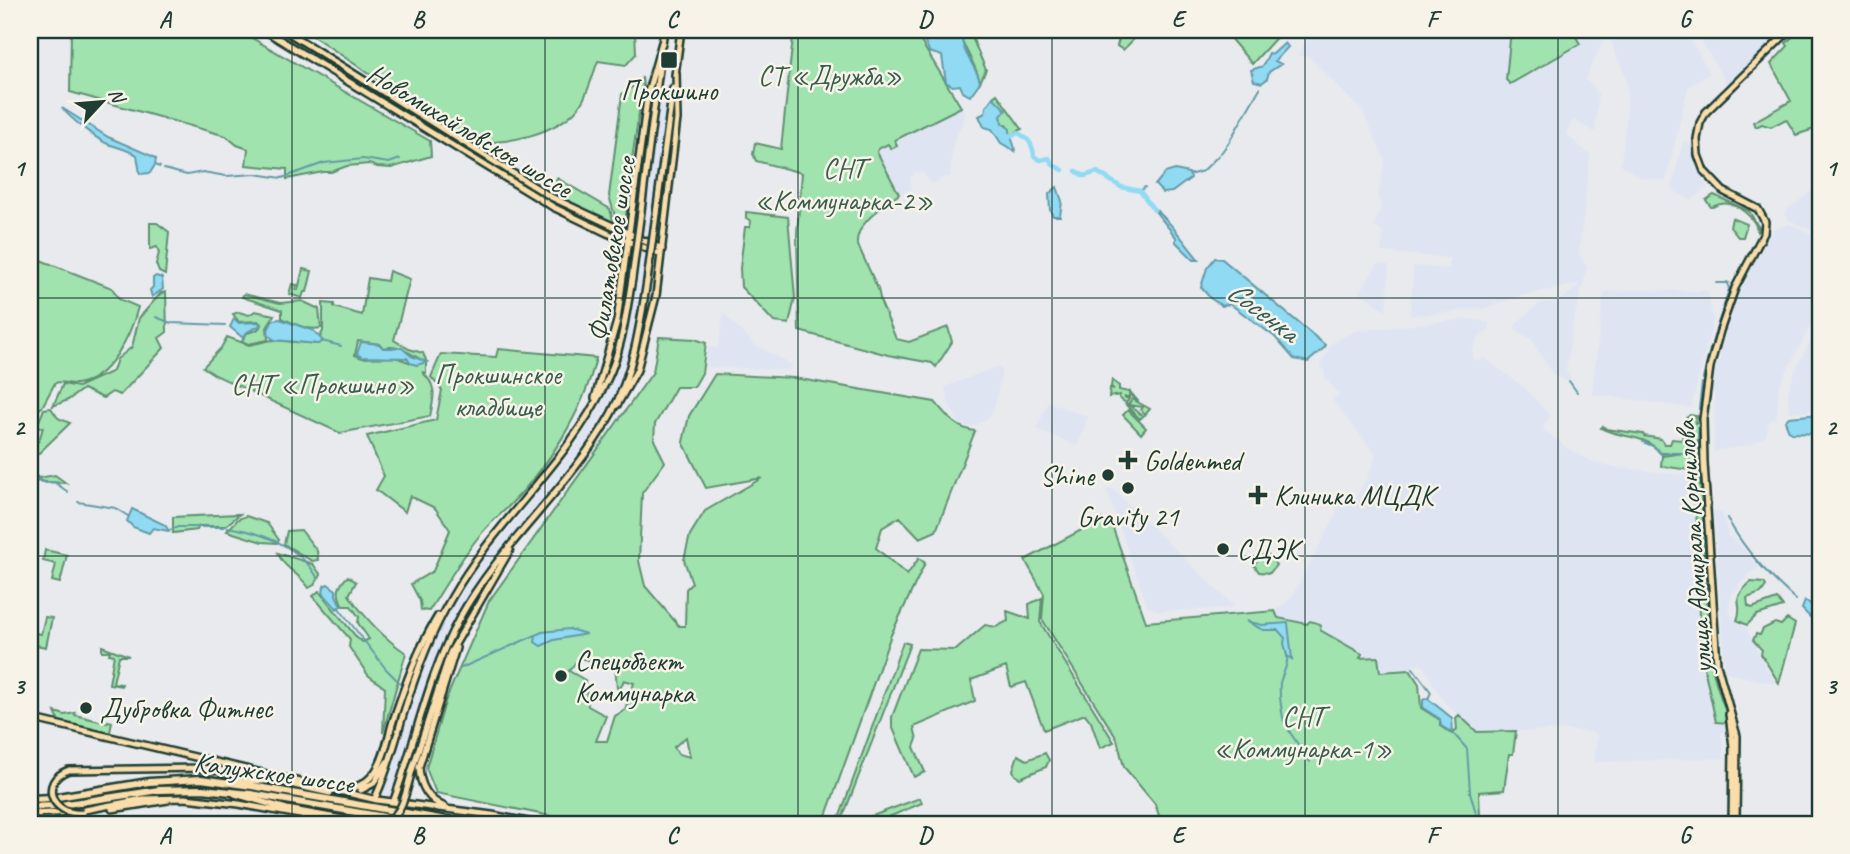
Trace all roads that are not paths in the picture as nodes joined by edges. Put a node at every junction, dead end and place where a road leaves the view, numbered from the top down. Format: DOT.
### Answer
graph roads {
  1 [pos="264,30"];
  2 [pos="284,30"];
  3 [pos="664,30"];
  4 [pos="681,30"];
  5 [pos="1790,30"];
  6 [pos="662,42"];
  7 [pos="676,73"];
  8 [pos="629,238"];
  9 [pos="662,252"];
  10 [pos="592,408"];
  11 [pos="611,413"];
  12 [pos="519,536"];
  13 [pos="450,599"];
  14 [pos="464,626"];
  15 [pos="1724,694"];
  16 [pos="30,718"];
  17 [pos="393,749"];
  18 [pos="275,781"];
  19 [pos="225,782"];
  20 [pos="361,790"];
  21 [pos="228,791"];
  22 [pos="332,791"];
  23 [pos="185,798"];
  24 [pos="376,798"];
  25 [pos="30,799"];
  26 [pos="394,800"];
  27 [pos="30,807"];
  28 [pos="464,811"];
  29 [pos="30,814"];
  30 [pos="406,814"];
  31 [pos="348,822"];
  32 [pos="423,824"];
  33 [pos="469,824"];
  34 [pos="539,824"];
  35 [pos="1734,824"];
  1 -- 8 [label="main road, Новомихайловское шоссе"];
  2 -- 8 [label="main road, Новомихайловское шоссе"];
  3 -- 6 [label="main road, Филатовское шоссе"];
  4 -- 7 [label="main road, Филатовское шоссе"];
  5 -- 15 [label="main road, улица Адмирала Корнилова"];
  6 -- 8 [label="main road"];
  6 -- 10 [label="main road, Филатовское шоссе, bridge"];
  7 -- 9 [label="main road"];
  7 -- 11 [label="main road, Филатовское шоссе, bridge"];
  8 -- 9 [label="main road, Новомихайловское шоссе"];
  8 -- 10 [label="main road"];
  9 -- 11 [label="main road"];
  10 -- 13 [label="main road, Филатовское шоссе"];
  11 -- 12 [label="main road, Филатовское шоссе"];
  12 -- 14 [label="main road"];
  12 -- 26 [label="main road"];
  13 -- 17 [label="main road, Филатовское шоссе"];
  13 -- 22 [label="main road"];
  14 -- 28 [label="main road"];
  14 -- 31 [label="main road, bridge"];
  15 -- 35 [label="main road"];
  15 -- 35 [label="main road, улица Адмирала Корнилова"];
  16 -- 22 [label="main road"];
  17 -- 20 [label="main road"];
  17 -- 24 [label="main road"];
  18 -- 19 [label="main road"];
  18 -- 22 [label="main road"];
  18 -- 23 [label="main road, bridge"];
  19 -- 25 [label="highway, Калужское шоссе"];
  19 -- 30 [label="highway, Калужское шоссе"];
  21 -- 27 [label="highway, Калужское шоссе"];
  21 -- 31 [label="main road"];
  21 -- 32 [label="highway, Калужское шоссе"];
  22 -- 24 [label="main road"];
  23 -- 29 [label="main road"];
  23 -- 31 [label="main road"];
  24 -- 28 [label="main road"];
  24 -- 30 [label="main road"];
  28 -- 34 [label="main road"];
  30 -- 33 [label="highway, Калужское шоссе"];
}
